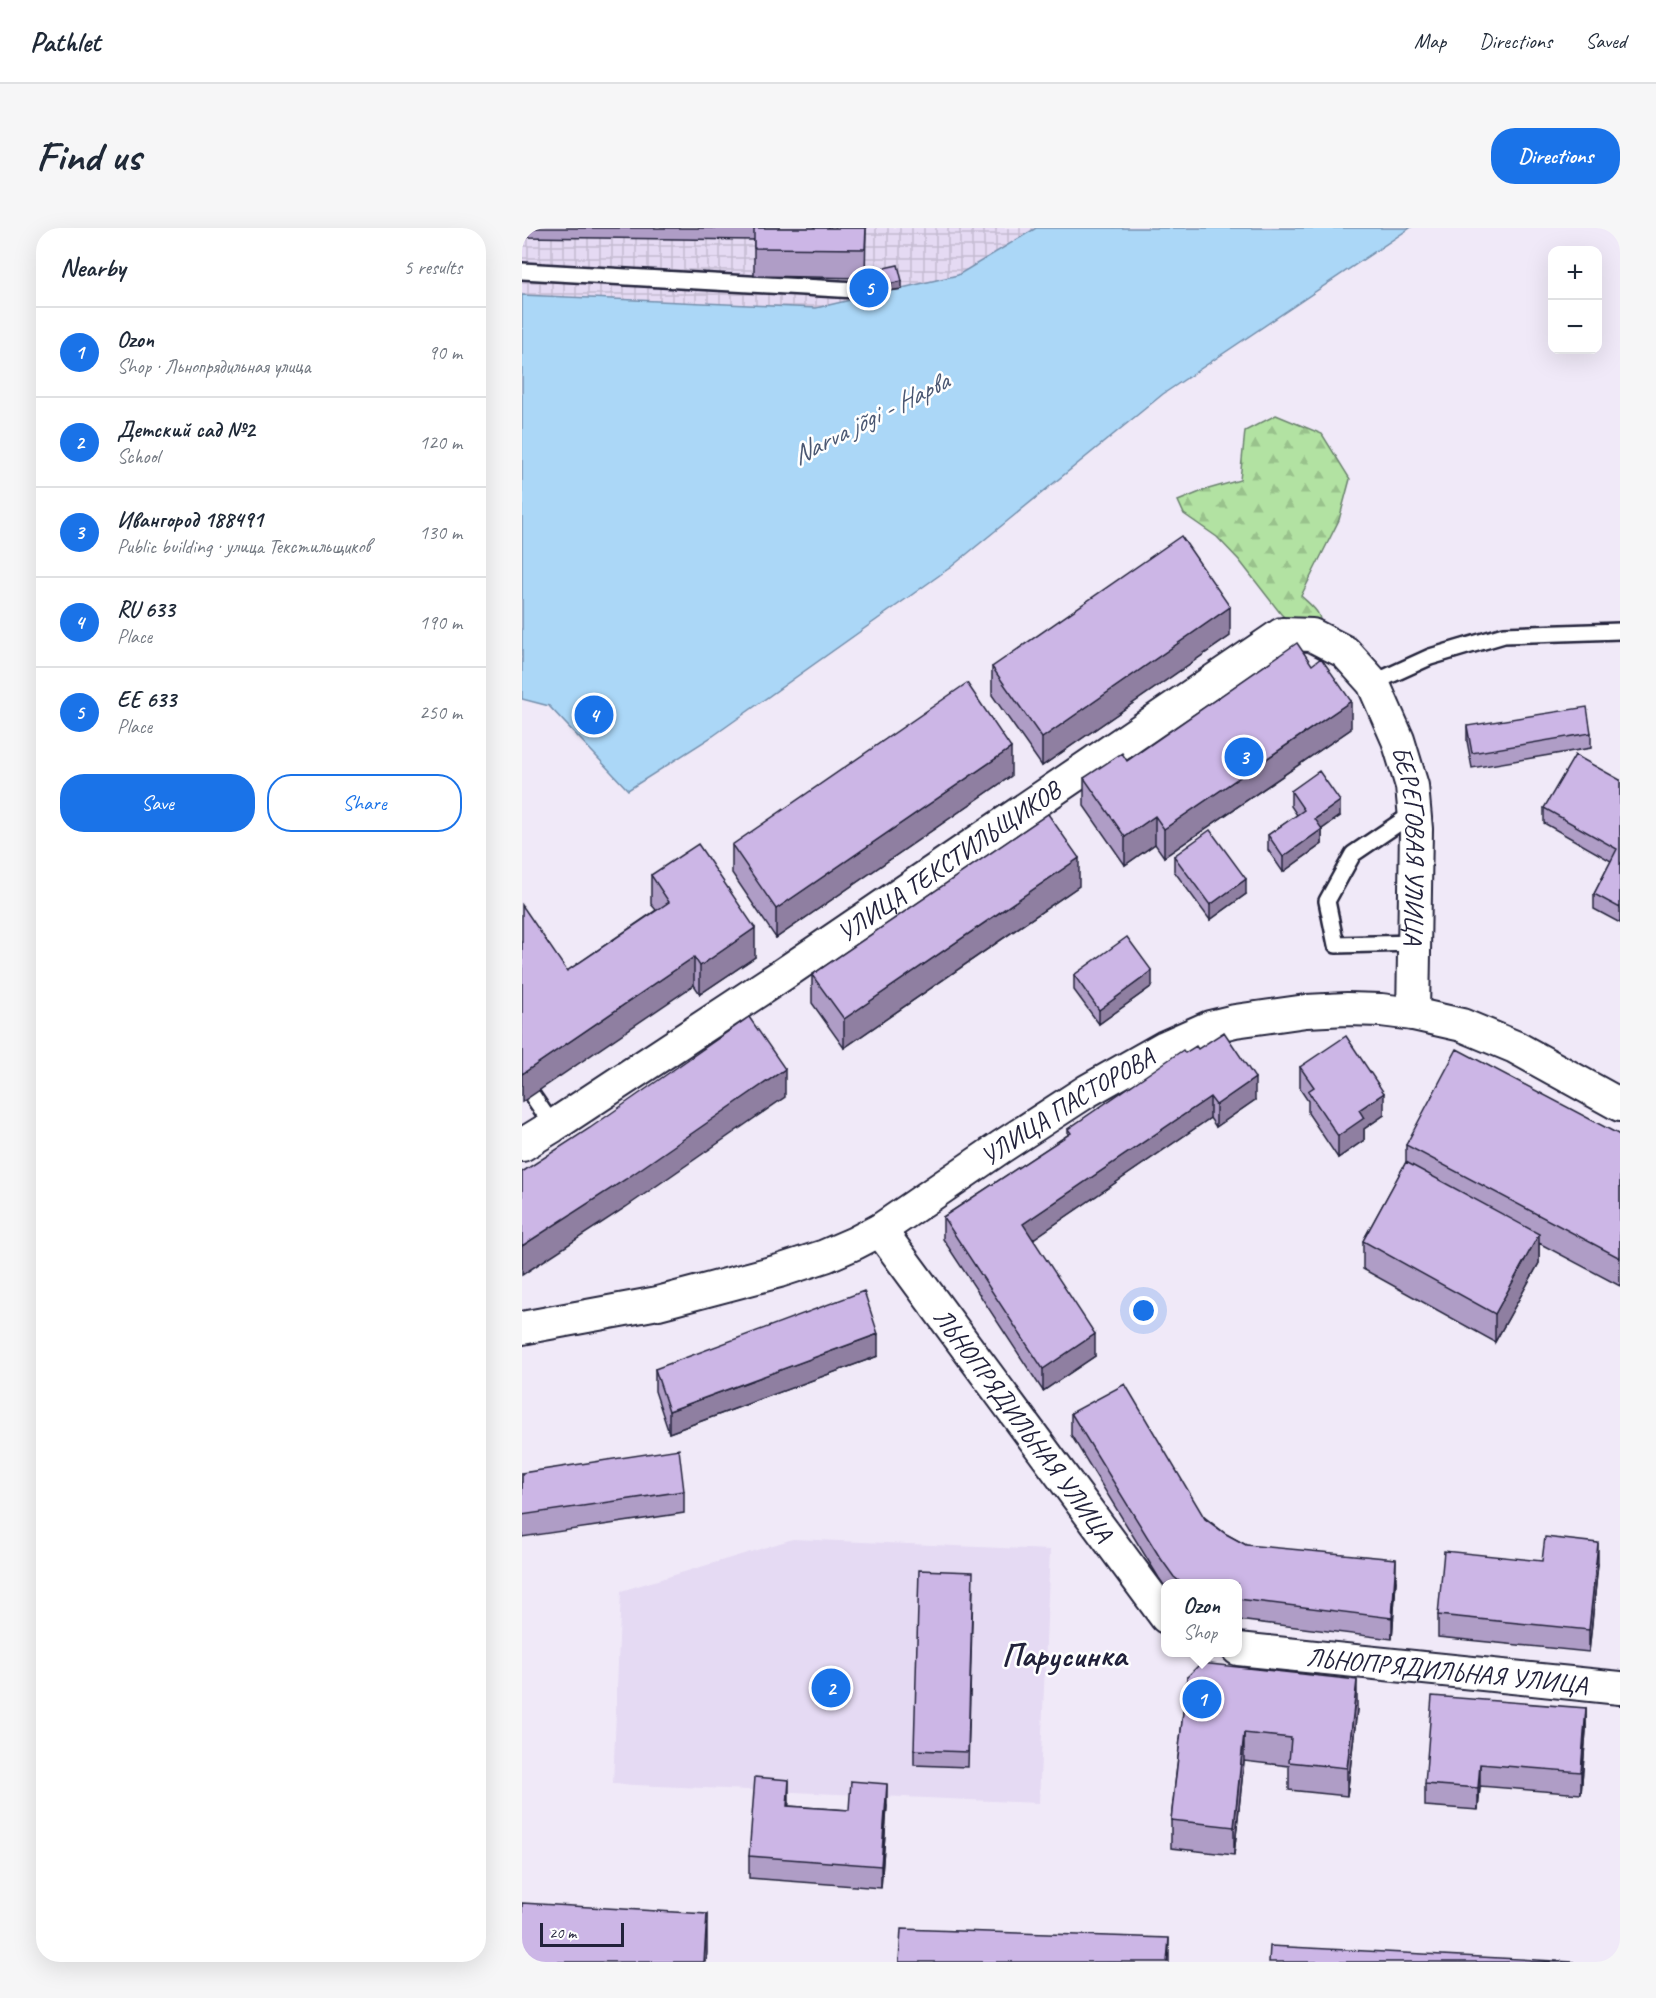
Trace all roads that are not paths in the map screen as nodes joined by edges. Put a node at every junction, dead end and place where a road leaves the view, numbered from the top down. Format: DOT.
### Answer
graph roads {
  1 [pos="522,271"];
  2 [pos="856,290"];
  3 [pos="1620,631"];
  4 [pos="1373,683"];
  5 [pos="1414,812"];
  6 [pos="1414,943"];
  7 [pos="1413,1014"];
  8 [pos="532,1095"];
  9 [pos="1620,1105"];
  10 [pos="554,1126"];
  11 [pos="522,1145"];
  12 [pos="880,1230"];
  13 [pos="522,1328"];
  14 [pos="1161,1610"];
  15 [pos="1242,1649"];
  16 [pos="1620,1688"];
  1 -- 2 [label="lane"];
  3 -- 4 [label="lane"];
  4 -- 5 [label="street, БЕРЕГОВАЯ УЛИЦА"];
  4 -- 10 [label="street, УЛИЦА ТЕКСТИЛЬЩИКОВ"];
  5 -- 6 [label="street, БЕРЕГОВАЯ УЛИЦА"];
  5 -- 6 [label="lane"];
  6 -- 7 [label="street, БЕРЕГОВАЯ УЛИЦА"];
  7 -- 9 [label="street, УЛИЦА ПАСТОРОВА"];
  7 -- 12 [label="street, УЛИЦА ПАСТОРОВА"];
  8 -- 10 [label="lane"];
  10 -- 11 [label="street, УЛИЦА ТЕКСТИЛЬЩИКОВ"];
  12 -- 13 [label="street, УЛИЦА ПАСТОРОВА"];
  12 -- 14 [label="street, ЛЬНОПРЯДИЛЬНАЯ УЛИЦА"];
  15 -- 16 [label="street, ЛЬНОПРЯДИЛЬНАЯ УЛИЦА"];
}
